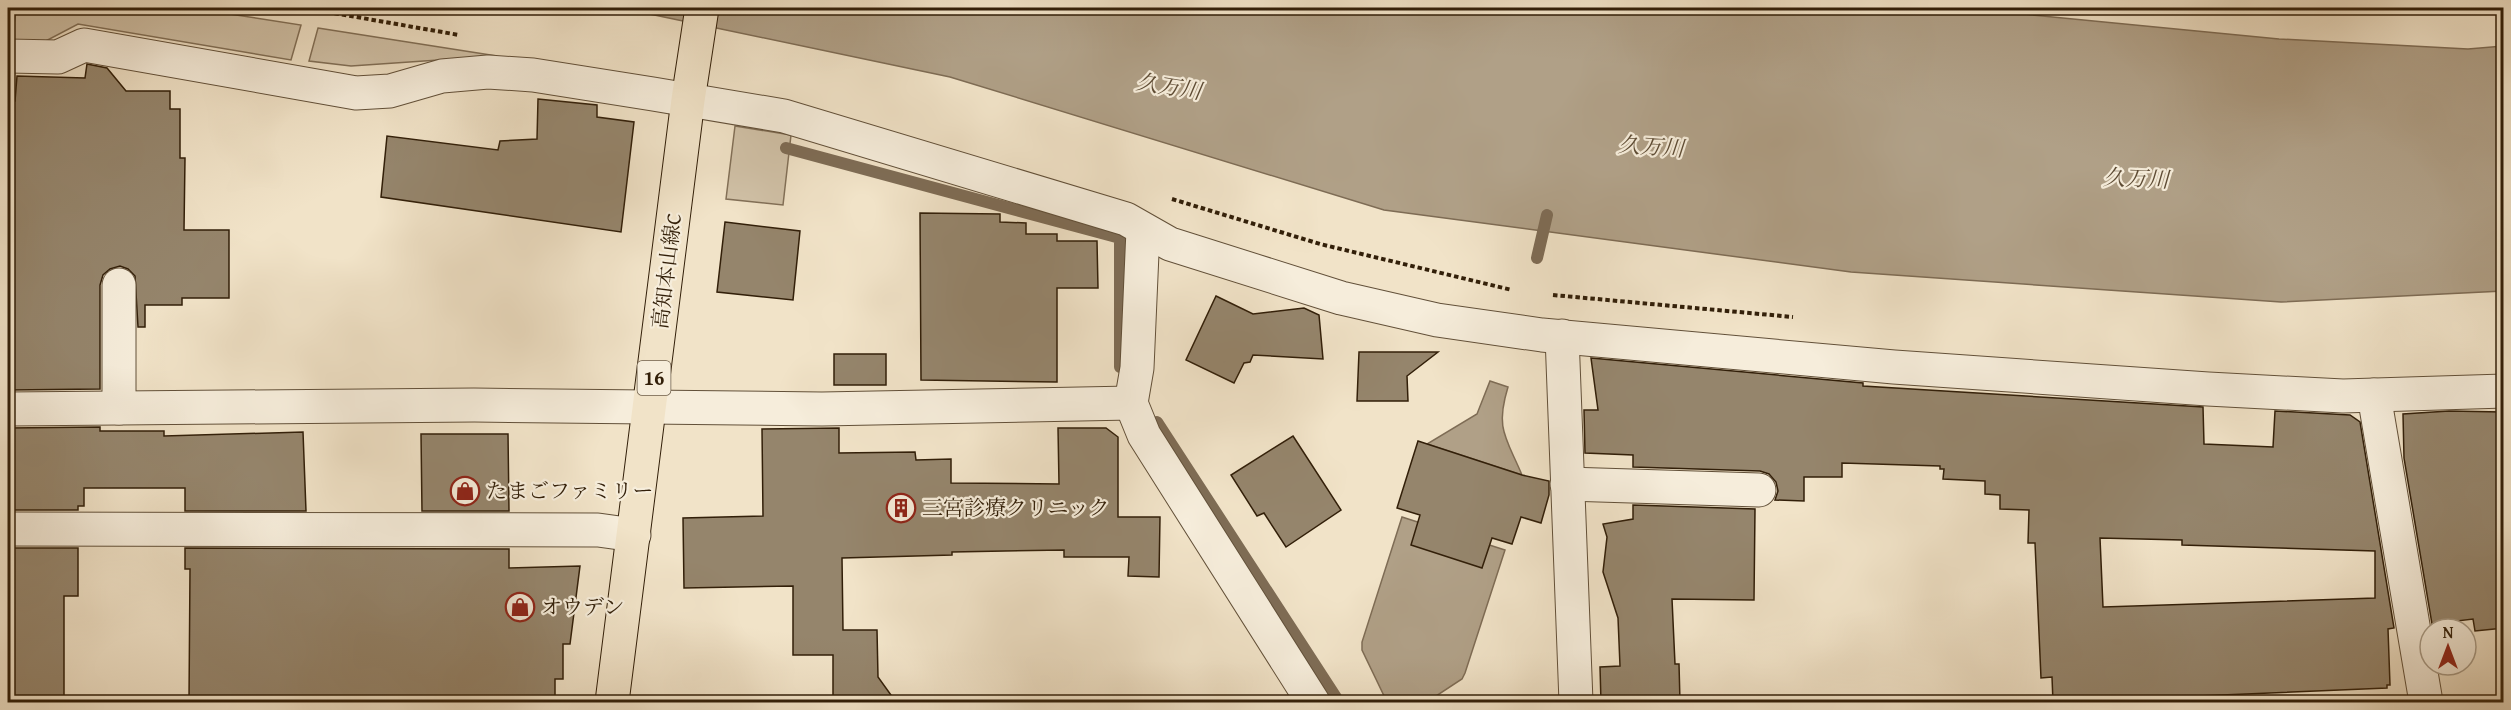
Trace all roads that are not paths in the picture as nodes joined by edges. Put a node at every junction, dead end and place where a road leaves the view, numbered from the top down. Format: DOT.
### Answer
graph roads {
  1 [pos="702,8"];
  2 [pos="8,56"];
  3 [pos="688,100"];
  4 [pos="1143,230"];
  5 [pos="119,285"];
  6 [pos="1562,336"];
  7 [pos="2504,391"];
  8 [pos="2374,395"];
  9 [pos="1131,403"];
  10 [pos="651,406"];
  11 [pos="119,408"];
  12 [pos="8,409"];
  13 [pos="1567,484"];
  14 [pos="1759,489"];
  15 [pos="8,529"];
  16 [pos="634,535"];
  17 [pos="612,702"];
  18 [pos="1313,702"];
  19 [pos="1576,702"];
  20 [pos="2427,702"];
  1 -- 3 [label="main road, 高知本山線C / 16"];
  2 -- 3 [label="street"];
  3 -- 4 [label="street"];
  3 -- 10 [label="main road, 高知本山線C / 16"];
  4 -- 6 [label="street"];
  4 -- 9 [label="street"];
  5 -- 11 [label="street"];
  6 -- 8 [label="street"];
  6 -- 13 [label="street"];
  7 -- 8 [label="street"];
  8 -- 20 [label="street"];
  9 -- 10 [label="street"];
  9 -- 18 [label="street"];
  10 -- 11 [label="street"];
  10 -- 16 [label="main road, 高知本山線C / 16"];
  11 -- 12 [label="street"];
  13 -- 14 [label="street"];
  13 -- 19 [label="street"];
  15 -- 16 [label="street"];
  16 -- 17 [label="main road, 高知本山線C / 16"];
}
